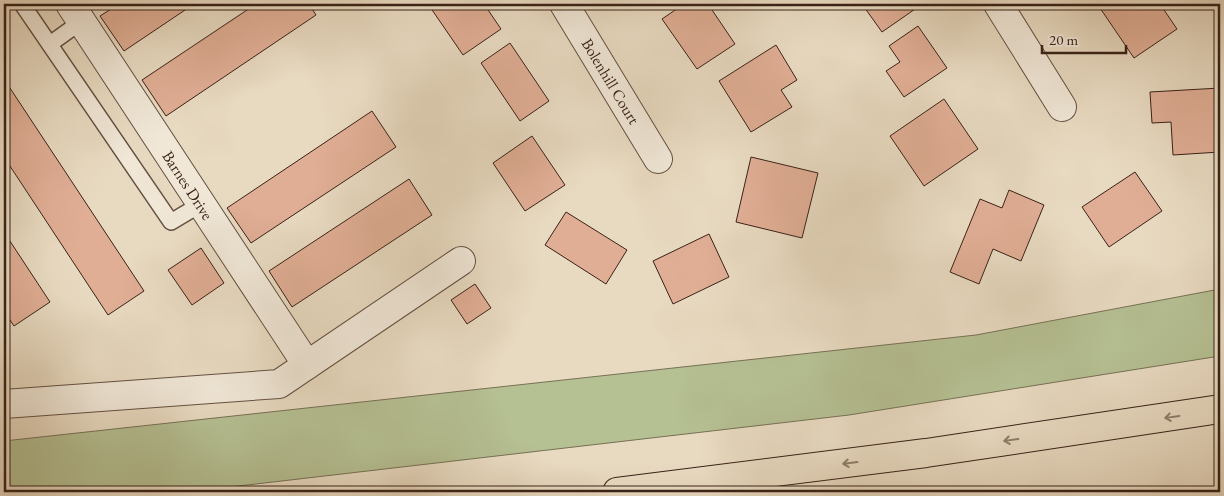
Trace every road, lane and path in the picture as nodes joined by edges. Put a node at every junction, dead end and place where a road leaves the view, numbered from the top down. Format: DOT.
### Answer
graph roads {
  1 [pos="22,4"];
  2 [pos="564,4"];
  3 [pos="998,4"];
  4 [pos="76,12"];
  5 [pos="50,44"];
  6 [pos="1062,107"];
  7 [pos="658,159"];
  8 [pos="201,204"];
  9 [pos="461,261"];
  10 [pos="307,365"];
  11 [pos="4,404"];
  12 [pos="1220,409"];
  13 [pos="617,492"];
  1 -- 5 [label="lane"];
  2 -- 7 [label="street, Bolenhill Court"];
  3 -- 6 [label="street"];
  4 -- 5 [label="lane"];
  4 -- 8 [label="street, Barnes Drive"];
  5 -- 8 [label="lane"];
  8 -- 10 [label="street, Barnes Drive"];
  9 -- 10 [label="street"];
  10 -- 11 [label="street"];
  12 -- 13 [label="highway, one-way"];
}
